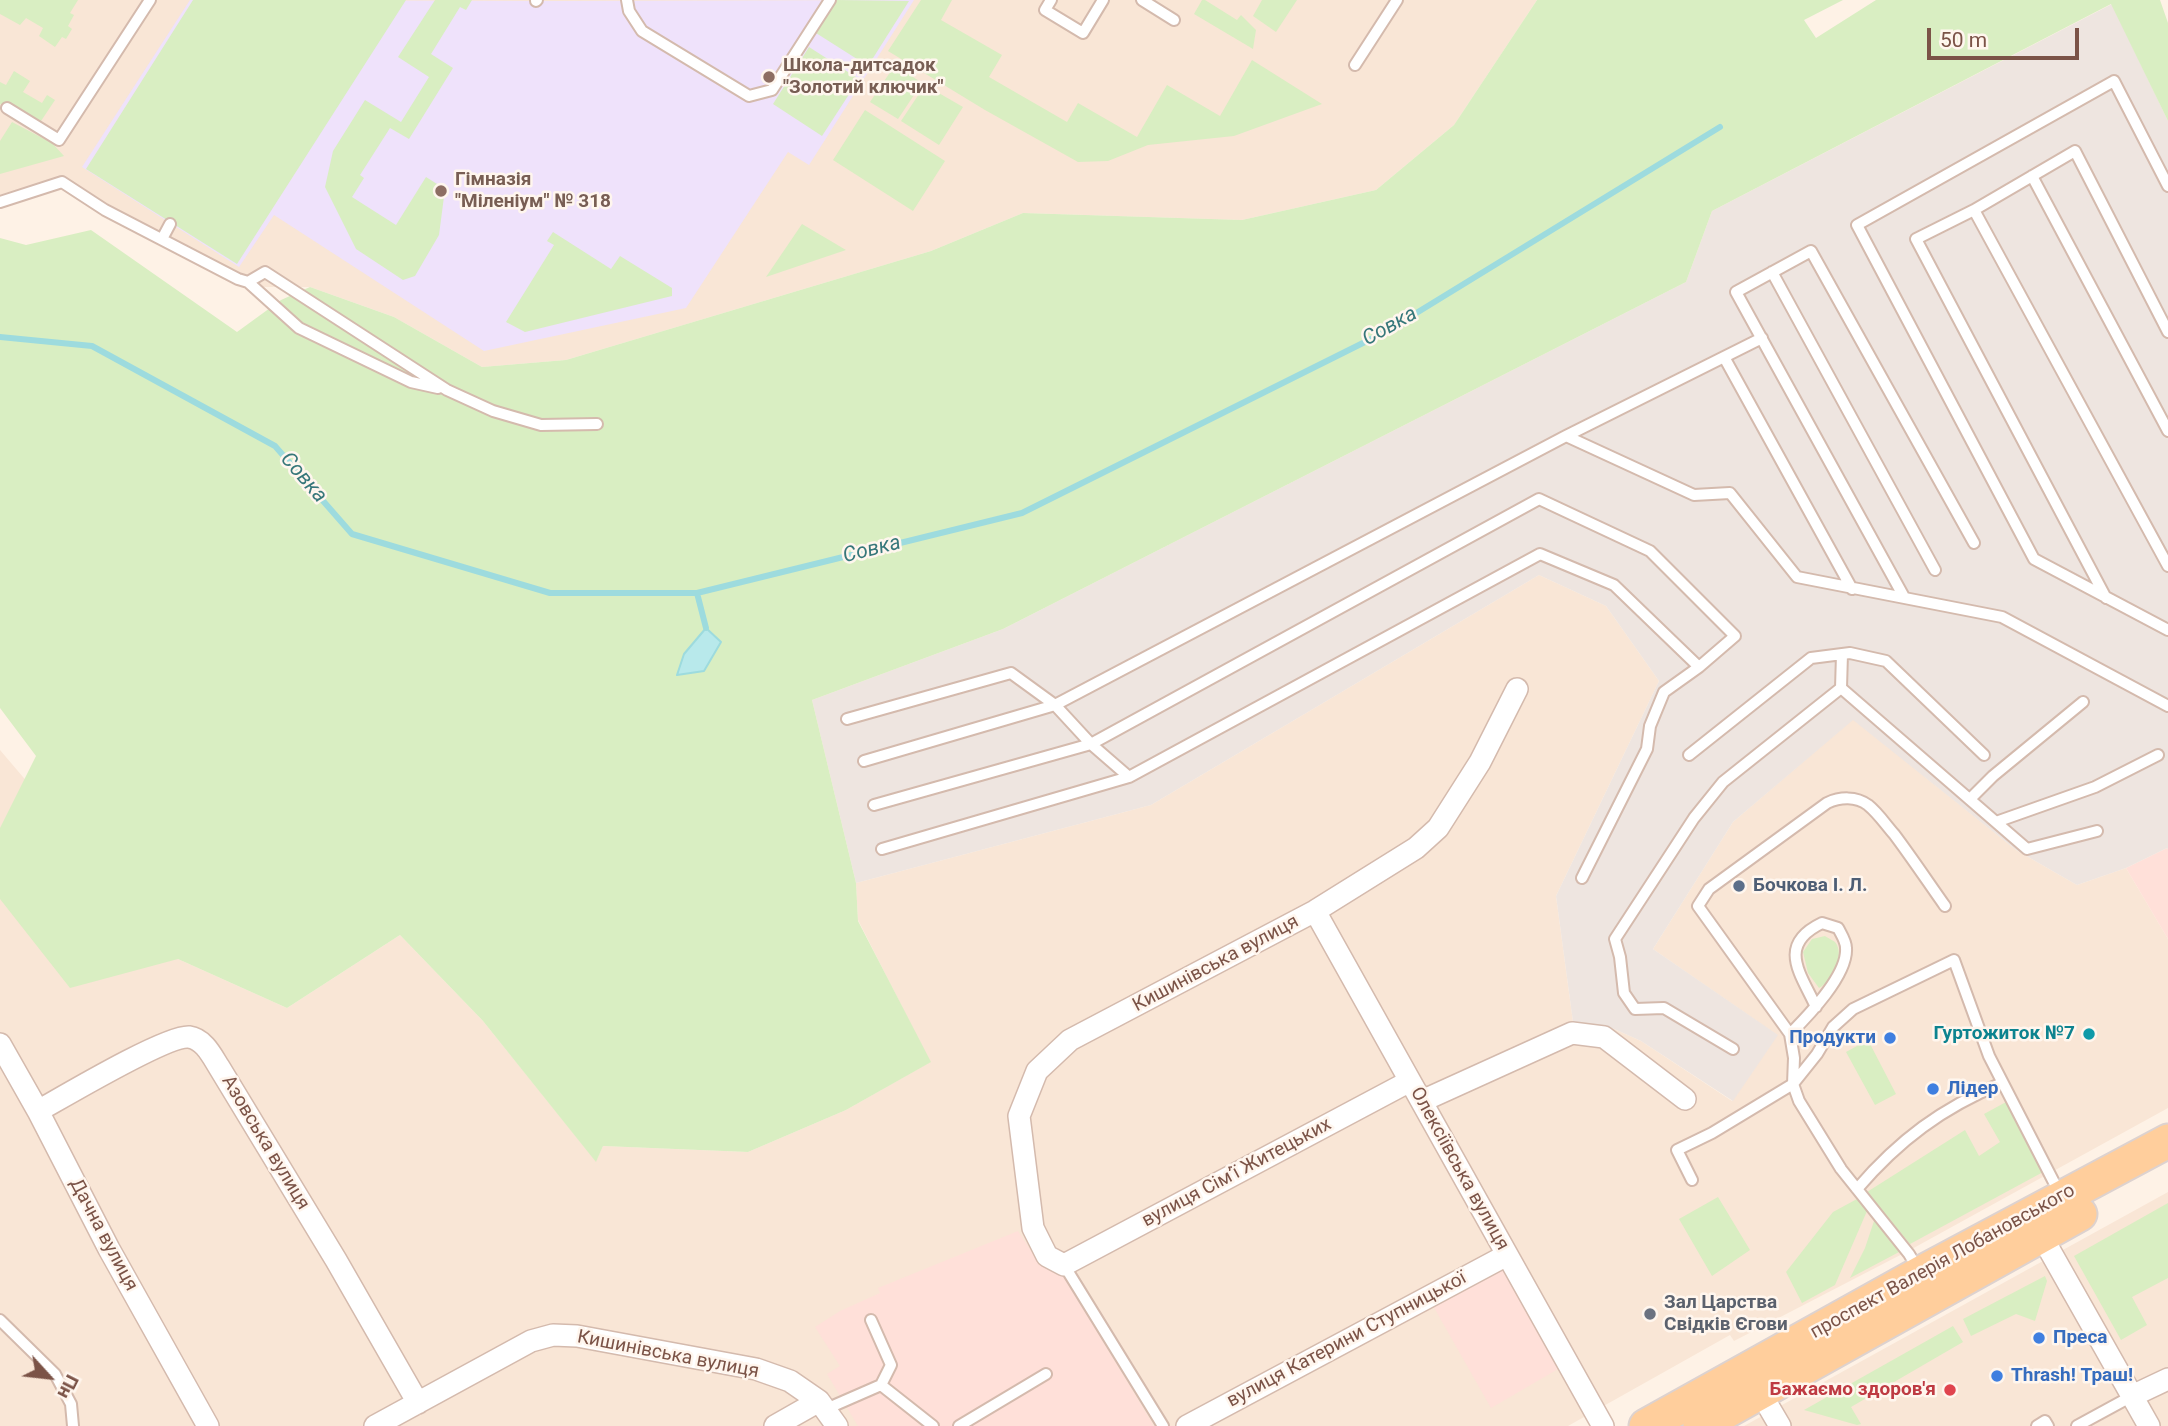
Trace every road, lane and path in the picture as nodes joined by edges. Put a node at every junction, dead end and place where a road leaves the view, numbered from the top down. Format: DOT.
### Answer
graph roads {
  1 [pos="150,0"];
  2 [pos="627,0"];
  3 [pos="830,0"];
  4 [pos="1051,0"];
  5 [pos="1103,0"];
  6 [pos="1142,0"];
  7 [pos="1397,0"];
  8 [pos="1174,19"];
  9 [pos="1355,65"];
  10 [pos="7,108"];
  11 [pos="2032,176"];
  12 [pos="2168,186"];
  13 [pos="0,202"];
  14 [pos="1974,210"];
  15 [pos="170,224"];
  16 [pos="162,239"];
  17 [pos="1772,272"];
  18 [pos="248,282"];
  19 [pos="2168,331"];
  20 [pos="1762,338"];
  21 [pos="1724,357"];
  22 [pos="447,390"];
  23 [pos="597,424"];
  24 [pos="2168,432"];
  25 [pos="1566,436"];
  26 [pos="1974,543"];
  27 [pos="2168,566"];
  28 [pos="1935,570"];
  29 [pos="1852,589"];
  30 [pos="1904,597"];
  31 [pos="2106,598"];
  32 [pos="2168,630"];
  33 [pos="1842,654"];
  34 [pos="1699,667"];
  35 [pos="1841,688"];
  36 [pos="1517,689"];
  37 [pos="2082,702"];
  38 [pos="1055,705"];
  39 [pos="2168,706"];
  40 [pos="847,719"];
  41 [pos="1091,744"];
  42 [pos="1689,755"];
  43 [pos="1984,755"];
  44 [pos="2158,755"];
  45 [pos="864,761"];
  46 [pos="1129,776"];
  47 [pos="1970,799"];
  48 [pos="874,804"];
  49 [pos="1996,822"];
  50 [pos="2097,831"];
  51 [pos="882,849"];
  52 [pos="1582,878"];
  53 [pos="1945,906"];
  54 [pos="1315,911"];
  55 [pos="1815,1007"];
  56 [pos="1790,1034"];
  57 [pos="2,1049"];
  58 [pos="1732,1049"];
  59 [pos="1410,1081"];
  60 [pos="2002,1083"];
  61 [pos="1793,1084"];
  62 [pos="1685,1098"];
  63 [pos="1422,1101"];
  64 [pos="38,1111"];
  65 [pos="2168,1141"];
  66 [pos="2168,1166"];
  67 [pos="1692,1180"];
  68 [pos="1857,1189"];
  69 [pos="2062,1198"];
  70 [pos="2041,1236"];
  71 [pos="1507,1255"];
  72 [pos="1064,1265"];
  73 [pos="1921,1273"];
  74 [pos="0,1320"];
  75 [pos="871,1320"];
  76 [pos="1046,1374"];
  77 [pos="2168,1379"];
  78 [pos="881,1385"];
  79 [pos="1760,1392"];
  80 [pos="2132,1396"];
  81 [pos="418,1402"];
  82 [pos="827,1412"];
  83 [pos="73,1426"];
  84 [pos="208,1426"];
  85 [pos="375,1426"];
  86 [pos="775,1426"];
  87 [pos="933,1426"];
  88 [pos="959,1426"];
  89 [pos="1163,1426"];
  90 [pos="1187,1426"];
  91 [pos="1603,1426"];
  92 [pos="1646,1426"];
  93 [pos="1700,1426"];
  94 [pos="1780,1426"];
  95 [pos="2037,1426"];
  96 [pos="2048,1426"];
  97 [pos="2077,1426"];
  98 [pos="2149,1426"];
  1 -- 10 [label="lane"];
  2 -- 3 [label="lane"];
  4 -- 5 [label="lane"];
  6 -- 8 [label="lane"];
  7 -- 9 [label="lane"];
  11 -- 14 [label="lane"];
  11 -- 19 [label="lane"];
  11 -- 24 [label="lane"];
  12 -- 31 [label="lane"];
  13 -- 16 [label="lane"];
  14 -- 27 [label="lane"];
  14 -- 31 [label="lane"];
  15 -- 16 [label="lane"];
  16 -- 18 [label="lane"];
  17 -- 20 [label="lane"];
  17 -- 26 [label="lane"];
  17 -- 28 [label="lane"];
  18 -- 22 [label="lane"];
  18 -- 22 [label="lane"];
  20 -- 21 [label="lane"];
  20 -- 30 [label="lane"];
  21 -- 25 [label="lane"];
  21 -- 29 [label="lane"];
  22 -- 23 [label="lane"];
  25 -- 29 [label="lane"];
  25 -- 38 [label="lane"];
  29 -- 30 [label="lane"];
  30 -- 39 [label="lane"];
  31 -- 32 [label="lane"];
  33 -- 35 [label="lane"];
  33 -- 42 [label="lane"];
  33 -- 43 [label="lane"];
  34 -- 41 [label="lane"];
  34 -- 46 [label="lane"];
  34 -- 52 [label="lane"];
  35 -- 47 [label="lane"];
  35 -- 58 [label="lane"];
  36 -- 54 [label="street, Кишинівська вулиця"];
  37 -- 47 [label="lane"];
  38 -- 40 [label="lane"];
  38 -- 41 [label="lane"];
  38 -- 45 [label="lane"];
  41 -- 46 [label="lane"];
  41 -- 48 [label="lane"];
  44 -- 49 [label="lane"];
  46 -- 51 [label="lane"];
  47 -- 49 [label="lane"];
  49 -- 50 [label="lane"];
  53 -- 56 [label="lane"];
  54 -- 59 [label="street, Олексіївська вулиця"];
  54 -- 72 [label="street, Кишинівська вулиця"];
  55 -- 55 [label="lane"];
  55 -- 56 [label="lane"];
  56 -- 61 [label="lane"];
  57 -- 64 [label="street, Дачна вулиця"];
  59 -- 63 [label="street, Олексіївська вулиця"];
  59 -- 72 [label="street, вулиця Сімʼї Житецьких"];
  60 -- 61 [label="lane"];
  60 -- 68 [label="lane"];
  60 -- 69 [label="lane"];
  61 -- 67 [label="lane"];
  61 -- 68 [label="lane"];
  62 -- 63 [label="street"];
  63 -- 71 [label="street, Олексіївська вулиця"];
  64 -- 81 [label="street, Азовська вулиця"];
  64 -- 84 [label="street, Дачна вулиця"];
  65 -- 69 [label="main road, проспект Валерія Лобановського"];
  66 -- 70 [label="main road, проспект Валерія Лобановського"];
  68 -- 73 [label="lane"];
  69 -- 73 [label="main road, проспект Валерія Лобановського"];
  70 -- 79 [label="main road, проспект Валерія Лобановського"];
  70 -- 80 [label="street"];
  71 -- 90 [label="street, вулиця Катерини Ступницької"];
  71 -- 91 [label="street, Олексіївська вулиця"];
  72 -- 89 [label="lane"];
  73 -- 92 [label="main road, проспект Валерія Лобановського"];
  74 -- 83 [label="lane"];
  75 -- 78 [label="lane"];
  76 -- 88 [label="lane"];
  77 -- 80 [label="street"];
  78 -- 82 [label="lane"];
  78 -- 87 [label="lane"];
  79 -- 93 [label="main road, проспект Валерія Лобановського"];
  79 -- 94 [label="street"];
  80 -- 97 [label="lane"];
  80 -- 98 [label="street"];
  81 -- 82 [label="street, Кишинівська вулиця"];
  81 -- 85 [label="street, Кишинівська вулиця"];
  82 -- 86 [label="street"];
  95 -- 96 [label="lane"];
}
